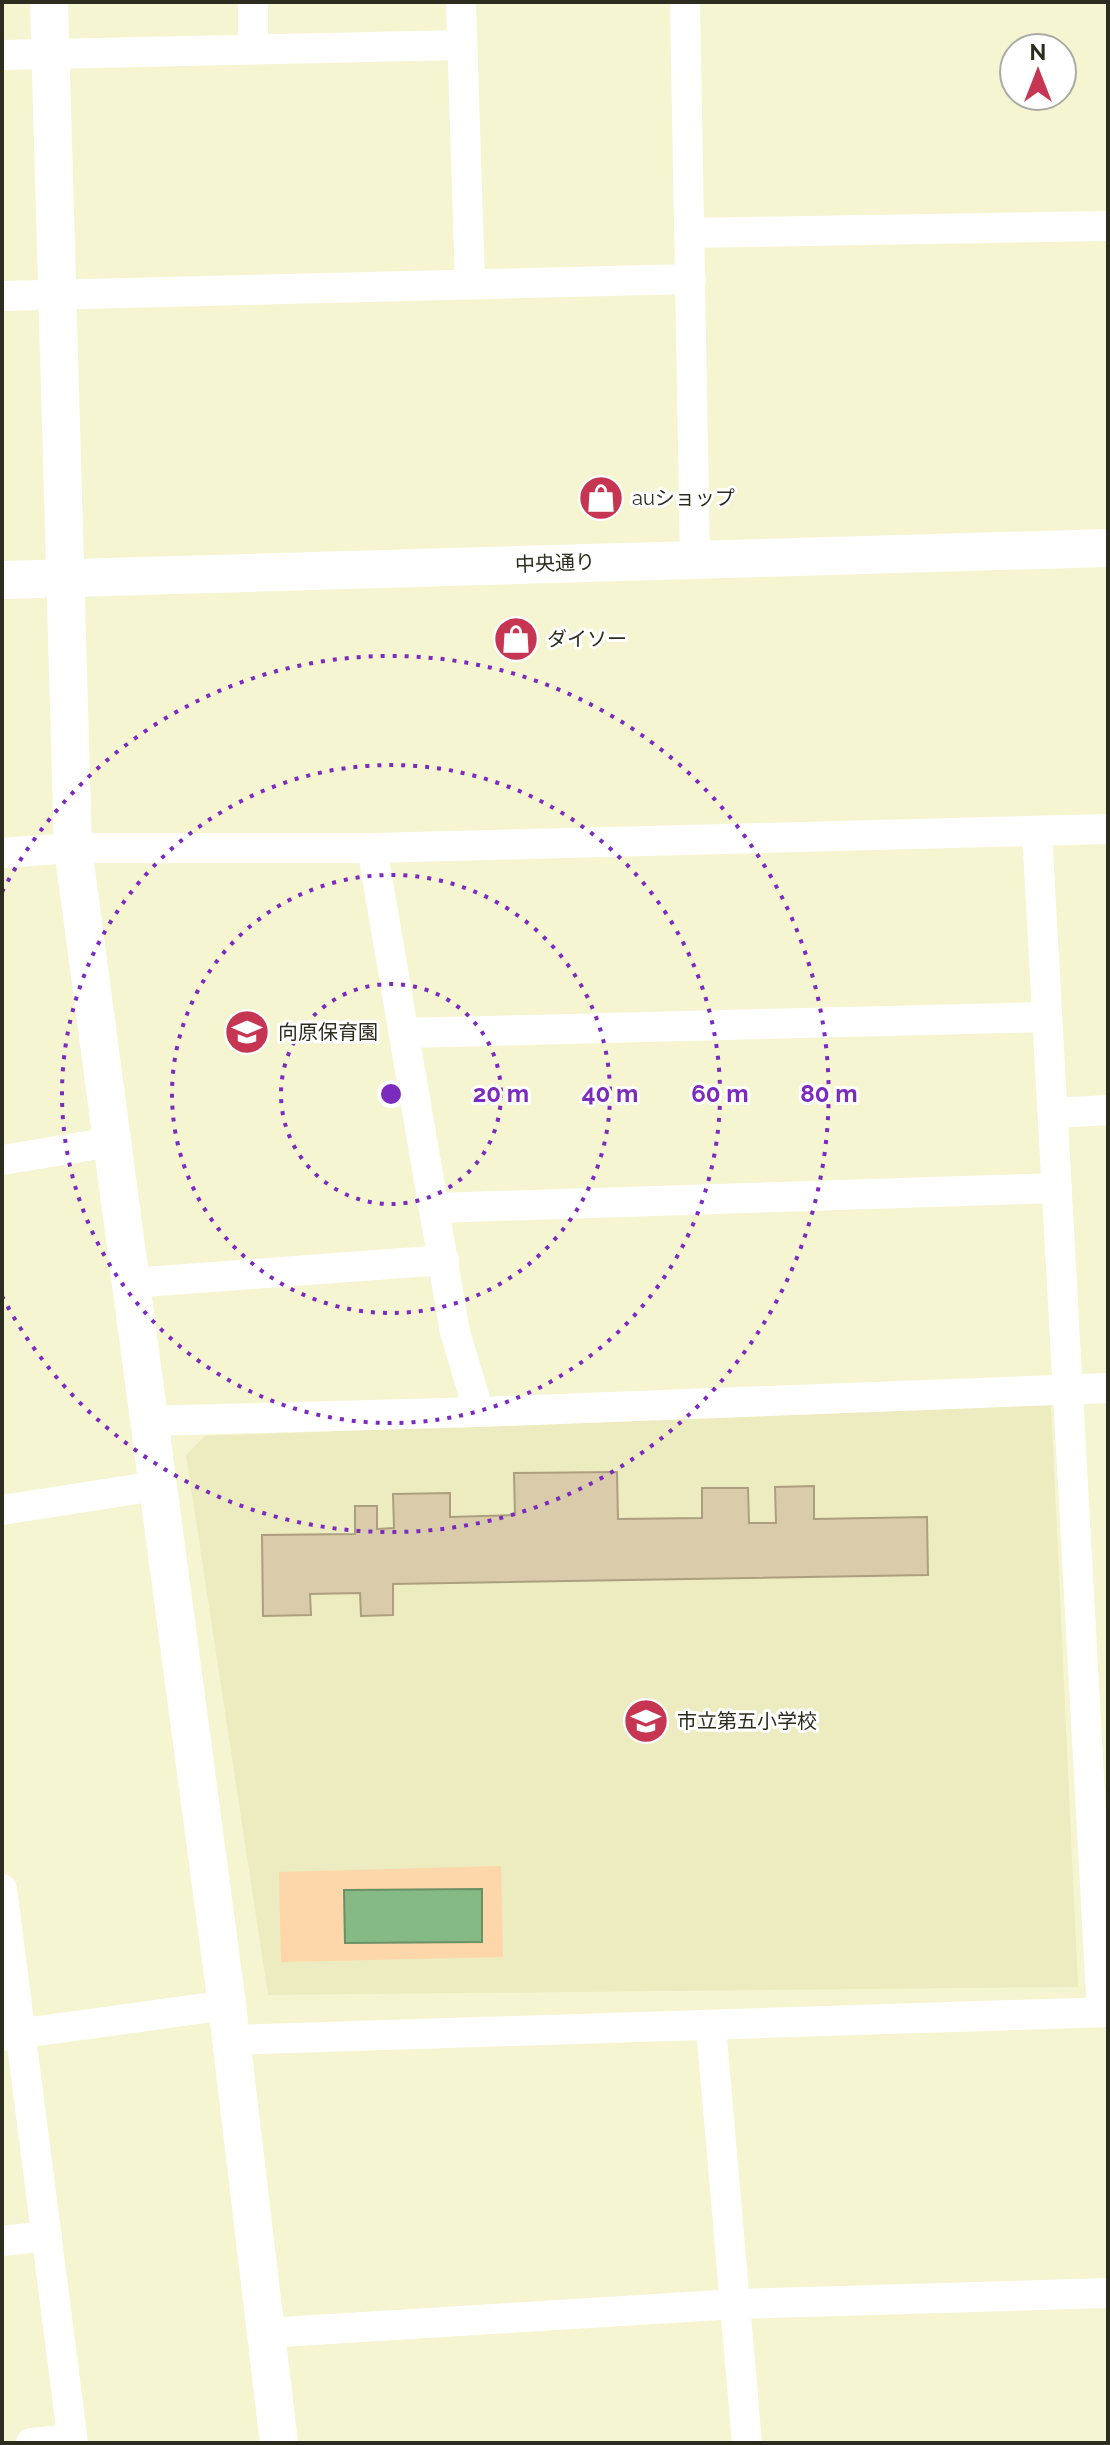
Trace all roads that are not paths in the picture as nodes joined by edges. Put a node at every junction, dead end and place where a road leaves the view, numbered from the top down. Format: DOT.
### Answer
graph roads {
  1 [pos="49,2"];
  2 [pos="253,2"];
  3 [pos="461,2"];
  4 [pos="685,2"];
  5 [pos="462,45"];
  6 [pos="253,49"];
  7 [pos="50,54"];
  8 [pos="2,55"];
  9 [pos="1108,226"];
  10 [pos="690,233"];
  11 [pos="691,279"];
  12 [pos="470,284"];
  13 [pos="57,295"];
  14 [pos="2,296"];
  15 [pos="1108,548"];
  16 [pos="695,558"];
  17 [pos="67,578"];
  18 [pos="2,580"];
  19 [pos="1108,829"];
  20 [pos="1037,831"];
  21 [pos="73,848"];
  22 [pos="372,848"];
  23 [pos="2,853"];
  24 [pos="1047,1017"];
  25 [pos="405,1033"];
  26 [pos="1108,1110"];
  27 [pos="1053,1113"];
  28 [pos="111,1142"];
  29 [pos="2,1160"];
  30 [pos="1057,1188"];
  31 [pos="436,1208"];
  32 [pos="444,1260"];
  33 [pos="131,1283"];
  34 [pos="1108,1388"];
  35 [pos="1068,1389"];
  36 [pos="479,1412"];
  37 [pos="149,1421"];
  38 [pos="156,1486"];
  39 [pos="2,1510"];
  40 [pos="1096,1699"];
  41 [pos="2,1889"];
  42 [pos="1105,2012"];
  43 [pos="229,2022"];
  44 [pos="711,2027"];
  45 [pos="11,2034"];
  46 [pos="47,2236"];
  47 [pos="2,2241"];
  48 [pos="1108,2293"];
  49 [pos="737,2304"];
  50 [pos="265,2333"];
  51 [pos="73,2441"];
  52 [pos="31,2443"];
  53 [pos="279,2443"];
  54 [pos="747,2443"];
  1 -- 7 [label="street"];
  2 -- 6 [label="street"];
  3 -- 5 [label="street"];
  4 -- 10 [label="street"];
  5 -- 6 [label="street"];
  5 -- 12 [label="street"];
  6 -- 7 [label="street"];
  7 -- 8 [label="street"];
  7 -- 13 [label="street"];
  9 -- 10 [label="street"];
  10 -- 11 [label="street"];
  11 -- 12 [label="street"];
  11 -- 16 [label="street"];
  12 -- 13 [label="street"];
  13 -- 14 [label="street"];
  13 -- 17 [label="street"];
  15 -- 16 [label="street, 中央通り"];
  16 -- 17 [label="street, 中央通り"];
  17 -- 18 [label="street, 中央通り"];
  17 -- 21 [label="street"];
  19 -- 20 [label="street"];
  20 -- 22 [label="street"];
  20 -- 24 [label="street"];
  21 -- 22 [label="street"];
  21 -- 23 [label="street"];
  21 -- 28 [label="street"];
  22 -- 25 [label="street"];
  24 -- 25 [label="street"];
  24 -- 27 [label="street"];
  25 -- 31 [label="street"];
  26 -- 27 [label="street"];
  27 -- 30 [label="street"];
  28 -- 29 [label="street"];
  28 -- 33 [label="street"];
  30 -- 31 [label="street"];
  30 -- 35 [label="street"];
  31 -- 32 [label="street"];
  32 -- 33 [label="street"];
  32 -- 36 [label="street"];
  33 -- 37 [label="street"];
  34 -- 35 [label="street"];
  35 -- 36 [label="street"];
  35 -- 40 [label="street"];
  36 -- 37 [label="street"];
  37 -- 38 [label="street"];
  38 -- 39 [label="street"];
  38 -- 43 [label="street"];
  40 -- 42 [label="street"];
  41 -- 45 [label="street"];
  42 -- 44 [label="street"];
  43 -- 44 [label="street"];
  43 -- 45 [label="street"];
  43 -- 50 [label="street"];
  44 -- 49 [label="street"];
  45 -- 46 [label="street"];
  46 -- 47 [label="street"];
  46 -- 51 [label="street"];
  48 -- 49 [label="street"];
  49 -- 50 [label="street"];
  49 -- 54 [label="street"];
  50 -- 53 [label="street"];
  51 -- 52 [label="street"];
}
